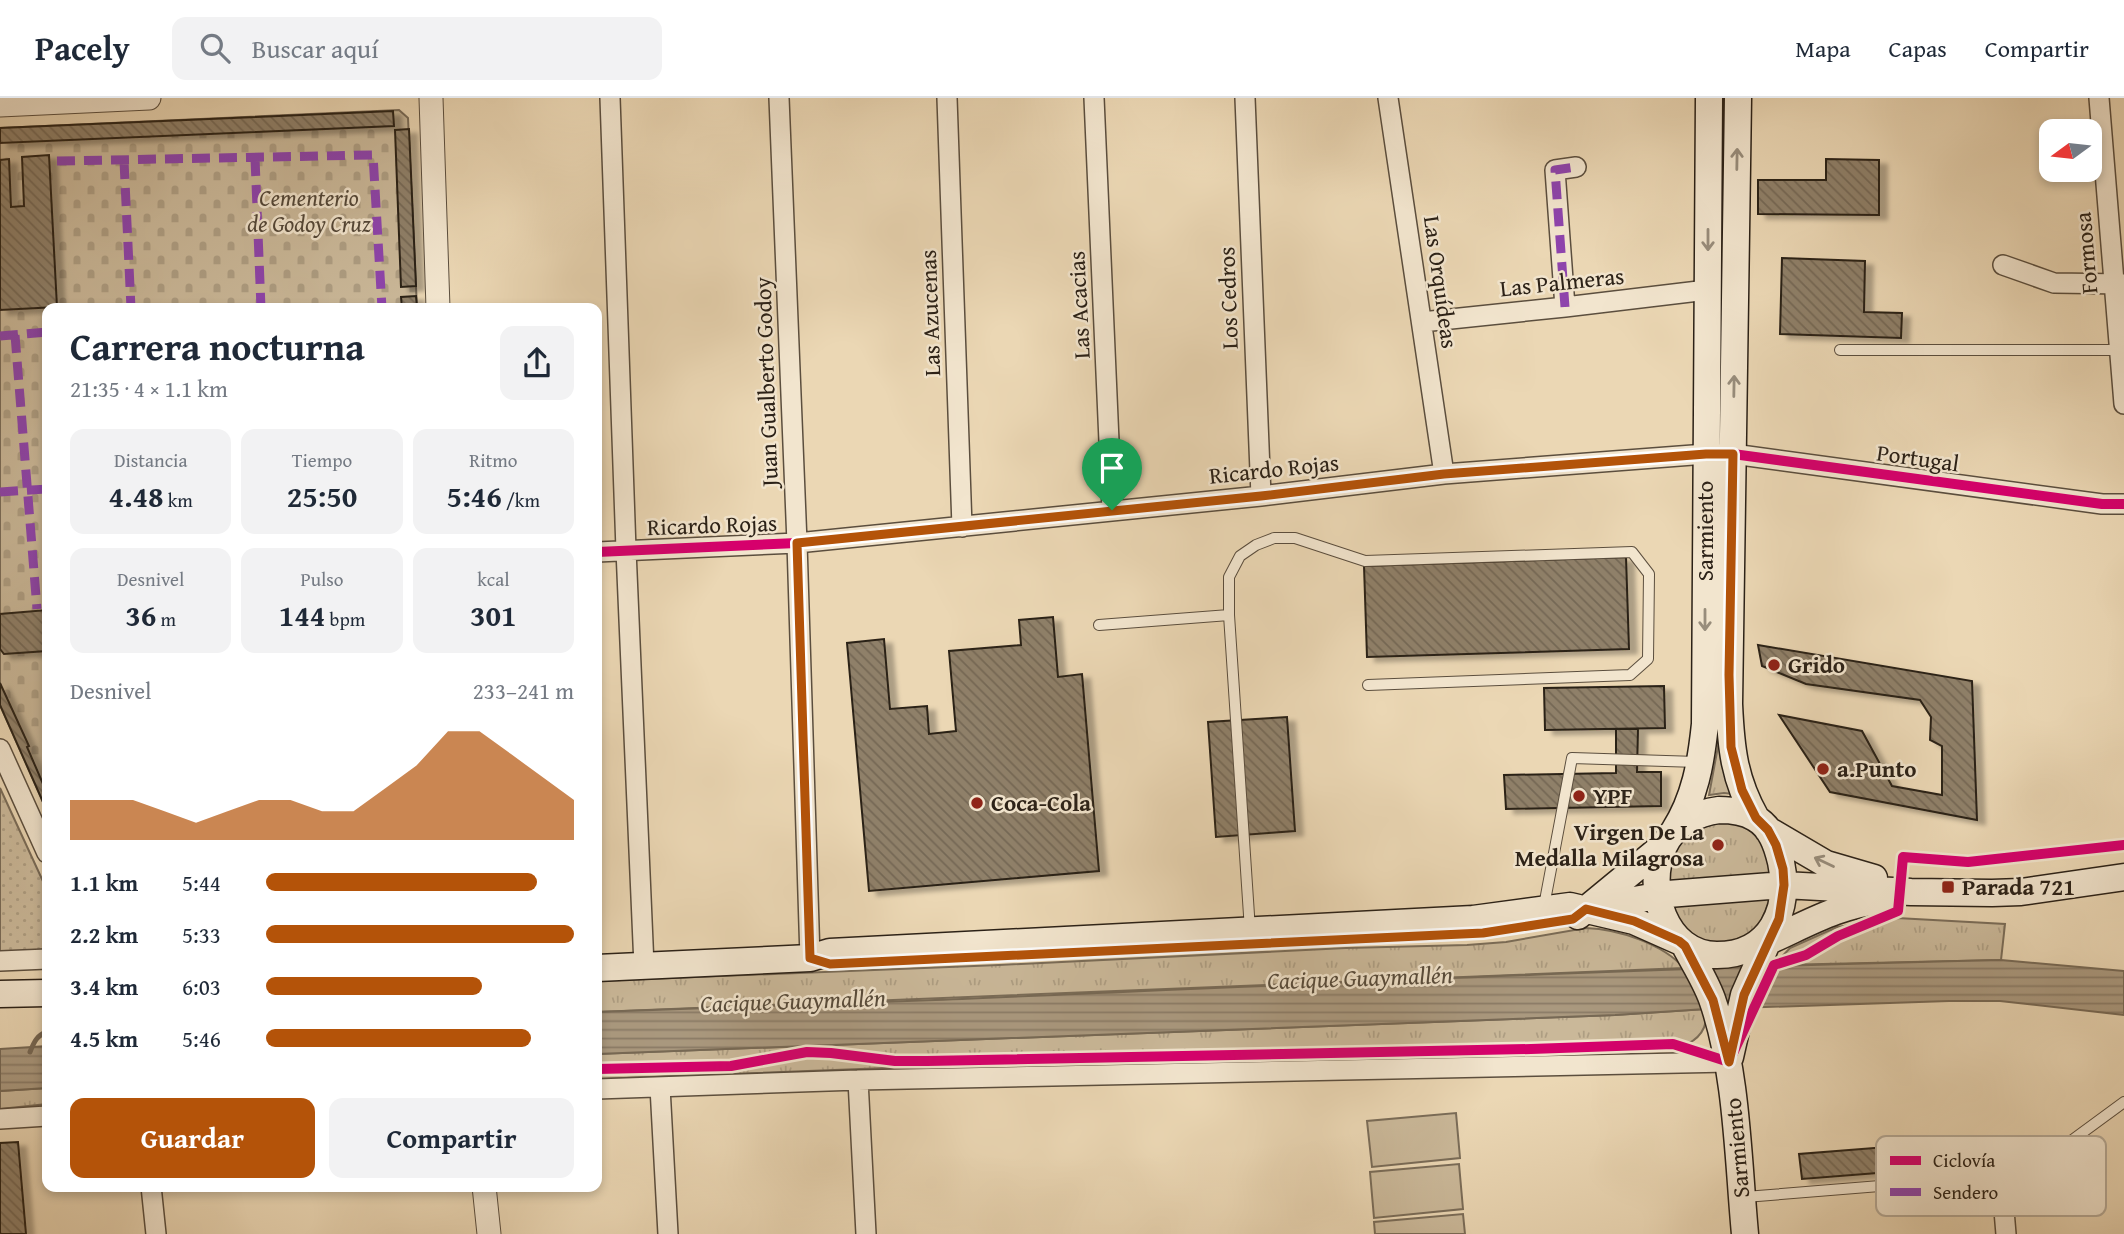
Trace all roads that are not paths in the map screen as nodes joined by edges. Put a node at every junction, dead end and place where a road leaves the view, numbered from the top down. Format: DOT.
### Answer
graph roads {
  1 [pos="149,98"];
  2 [pos="431,98"];
  3 [pos="611,98"];
  4 [pos="779,98"];
  5 [pos="947,98"];
  6 [pos="1094,98"];
  7 [pos="1245,98"];
  8 [pos="1388,98"];
  9 [pos="1709,98"];
  10 [pos="1738,98"];
  11 [pos="2098,98"];
  12 [pos="117,99"];
  13 [pos="0,105"];
  14 [pos="1576,167"];
  15 [pos="2003,265"];
  16 [pos="2119,285"];
  17 [pos="1707,290"];
  18 [pos="438,303"];
  19 [pos="1565,307"];
  20 [pos="1422,322"];
  21 [pos="1840,349"];
  22 [pos="2119,349"];
  23 [pos="2124,404"];
  24 [pos="1706,454"];
  25 [pos="1733,454"];
  26 [pos="1444,474"];
  27 [pos="1261,496"];
  28 [pos="2124,504"];
  29 [pos="1112,510"];
  30 [pos="962,527"];
  31 [pos="797,543"];
  32 [pos="626,550"];
  33 [pos="602,552"];
  34 [pos="1228,615"];
  35 [pos="1099,625"];
  36 [pos="1368,685"];
  37 [pos="0,749"];
  38 [pos="1701,762"];
  39 [pos="1762,824"];
  40 [pos="1669,839"];
  41 [pos="42,842"];
  42 [pos="2124,877"];
  43 [pos="1784,885"];
  44 [pos="1911,892"];
  45 [pos="1658,896"];
  46 [pos="1586,909"];
  47 [pos="1543,910"];
  48 [pos="1250,931"];
  49 [pos="1765,946"];
  50 [pos="1687,952"];
  51 [pos="810,958"];
  52 [pos="42,959"];
  53 [pos="0,961"];
  54 [pos="644,966"];
  55 [pos="602,968"];
  56 [pos="42,993"];
  57 [pos="0,994"];
  58 [pos="1728,1008"];
  59 [pos="1729,1062"];
  60 [pos="858,1080"];
  61 [pos="660,1087"];
  62 [pos="602,1089"];
  63 [pos="2124,1102"];
  64 [pos="42,1115"];
  65 [pos="0,1119"];
  66 [pos="2078,1136"];
  67 [pos="1876,1186"];
  68 [pos="152,1192"];
  69 [pos="485,1192"];
  70 [pos="1742,1198"];
  71 [pos="2004,1216"];
  72 [pos="156,1234"];
  73 [pos="489,1234"];
  74 [pos="668,1234"];
  75 [pos="866,1234"];
  76 [pos="1745,1234"];
  77 [pos="2006,1234"];
  1 -- 12 [label="street"];
  2 -- 18 [label="street"];
  3 -- 32 [label="street"];
  4 -- 31 [label="street, Juan Gualberto Godoy"];
  5 -- 30 [label="street, Las Azucenas"];
  6 -- 29 [label="street, Las Acacias"];
  7 -- 27 [label="street, Los Cedros"];
  8 -- 20 [label="street, Las Orquídeas"];
  9 -- 17 [label="main road, Sarmiento, one-way"];
  25 -- 10 [label="main road, Sarmiento, one-way"];
  11 -- 16 [label="street, Formosa"];
  12 -- 13 [label="street"];
  14 -- 19 [label="street"];
  15 -- 16 [label="street"];
  16 -- 22 [label="street, Formosa"];
  17 -- 19 [label="street, Las Palmeras"];
  17 -- 24 [label="main road, Sarmiento"];
  19 -- 20 [label="street, Las Palmeras"];
  20 -- 26 [label="street, Las Orquídeas"];
  21 -- 22 [label="lane"];
  22 -- 23 [label="street, Formosa"];
  24 -- 25 [label="street, Portugal"];
  24 -- 26 [label="street, Ricardo Rojas"];
  24 -- 38 [label="main road, Sarmiento, one-way"];
  25 -- 28 [label="street, Portugal"];
  25 -- 39 [label="main road, Sarmiento"];
  26 -- 27 [label="street, Ricardo Rojas"];
  27 -- 29 [label="street, Ricardo Rojas"];
  29 -- 30 [label="street, Ricardo Rojas"];
  30 -- 31 [label="street, Ricardo Rojas"];
  31 -- 32 [label="street, Ricardo Rojas"];
  31 -- 51 [label="street, Juan Gualberto Godoy"];
  32 -- 33 [label="street, Ricardo Rojas"];
  32 -- 54 [label="street"];
  34 -- 35 [label="lane"];
  34 -- 36 [label="lane"];
  34 -- 48 [label="lane"];
  37 -- 41 [label="street"];
  38 -- 40 [label="main road, Sarmiento"];
  38 -- 47 [label="lane"];
  39 -- 40 [label="main road"];
  39 -- 43 [label="main road, Sarmiento"];
  44 -- 39 [label="main road, one-way"];
  40 -- 45 [label="main road"];
  40 -- 46 [label="main road"];
  42 -- 44 [label="main road"];
  43 -- 44 [label="main road"];
  43 -- 45 [label="main road"];
  43 -- 49 [label="main road"];
  44 -- 49 [label="main road"];
  45 -- 46 [label="main road"];
  45 -- 50 [label="main road, Sarmiento"];
  46 -- 47 [label="main road"];
  46 -- 50 [label="main road"];
  46 -- 51 [label="main road"];
  47 -- 48 [label="main road"];
  48 -- 51 [label="main road"];
  49 -- 50 [label="main road"];
  49 -- 58 [label="main road"];
  50 -- 58 [label="main road, Sarmiento"];
  51 -- 54 [label="main road"];
  52 -- 53 [label="street"];
  54 -- 55 [label="main road"];
  56 -- 57 [label="main road"];
  58 -- 59 [label="main road, Sarmiento"];
  59 -- 60 [label="street"];
  59 -- 70 [label="main road, Sarmiento"];
  60 -- 61 [label="street"];
  60 -- 75 [label="street"];
  61 -- 62 [label="street"];
  61 -- 74 [label="street"];
  63 -- 66 [label="lane"];
  64 -- 65 [label="street"];
  67 -- 70 [label="lane"];
  68 -- 72 [label="street"];
  69 -- 73 [label="street"];
  70 -- 76 [label="main road, Sarmiento"];
  71 -- 77 [label="street"];
}
